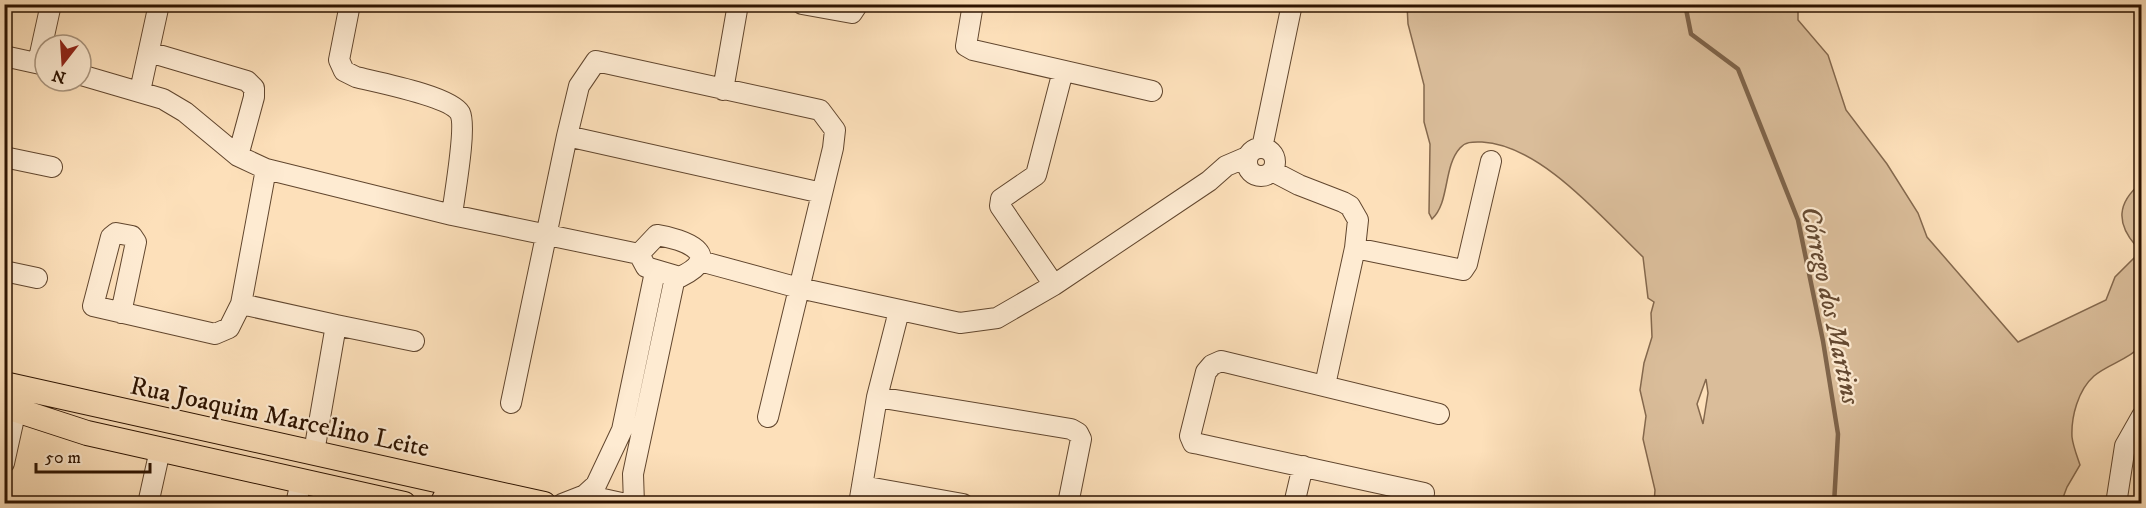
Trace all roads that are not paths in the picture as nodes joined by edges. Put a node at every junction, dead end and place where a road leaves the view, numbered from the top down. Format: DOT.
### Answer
graph roads {
  1 [pos="51,4"];
  2 [pos="159,4"];
  3 [pos="350,4"];
  4 [pos="738,4"];
  5 [pos="801,4"];
  6 [pos="858,4"];
  7 [pos="973,4"];
  8 [pos="1292,4"];
  9 [pos="46,33"];
  10 [pos="149,52"];
  11 [pos="4,56"];
  12 [pos="33,62"];
  13 [pos="1063,71"];
  14 [pos="93,78"];
  15 [pos="723,90"];
  16 [pos="140,91"];
  17 [pos="1152,91"];
  18 [pos="567,136"];
  19 [pos="238,156"];
  20 [pos="4,157"];
  21 [pos="1491,161"];
  22 [pos="1262,162"];
  23 [pos="52,167"];
  24 [pos="266,169"];
  25 [pos="822,193"];
  26 [pos="452,215"];
  27 [pos="547,234"];
  28 [pos="1355,248"];
  29 [pos="639,254"];
  30 [pos="700,261"];
  31 [pos="4,271"];
  32 [pos="655,272"];
  33 [pos="675,277"];
  34 [pos="38,278"];
  35 [pos="1054,285"];
  36 [pos="799,288"];
  37 [pos="241,304"];
  38 [pos="899,311"];
  39 [pos="121,313"];
  40 [pos="336,325"];
  41 [pos="414,341"];
  42 [pos="4,384"];
  43 [pos="1325,385"];
  44 [pos="877,397"];
  45 [pos="511,403"];
  46 [pos="10,408"];
  47 [pos="1439,414"];
  48 [pos="2142,416"];
  49 [pos="768,417"];
  50 [pos="207,430"];
  51 [pos="266,443"];
  52 [pos="160,450"];
  53 [pos="314,452"];
  54 [pos="199,458"];
  55 [pos="4,463"];
  56 [pos="1302,466"];
  57 [pos="260,472"];
  58 [pos="298,492"];
  59 [pos="1424,493"];
  60 [pos="585,495"];
  61 [pos="861,495"];
  62 [pos="148,504"];
  63 [pos="404,504"];
  64 [pos="442,504"];
  65 [pos="482,504"];
  66 [pos="544,504"];
  67 [pos="562,504"];
  68 [pos="626,504"];
  69 [pos="634,504"];
  70 [pos="963,504"];
  71 [pos="1068,504"];
  72 [pos="1294,504"];
  73 [pos="2116,504"];
  1 -- 9 [label="street"];
  2 -- 10 [label="street"];
  3 -- 26 [label="street"];
  4 -- 15 [label="street"];
  5 -- 6 [label="street"];
  7 -- 13 [label="street"];
  8 -- 22 [label="street"];
  10 -- 16 [label="street"];
  10 -- 19 [label="street"];
  11 -- 12 [label="street"];
  13 -- 17 [label="street"];
  13 -- 35 [label="street"];
  14 -- 16 [label="street"];
  15 -- 18 [label="street"];
  15 -- 25 [label="street"];
  16 -- 19 [label="street"];
  18 -- 25 [label="street"];
  18 -- 27 [label="street"];
  19 -- 24 [label="street"];
  20 -- 23 [label="street"];
  21 -- 28 [label="street"];
  22 -- 28 [label="street"];
  22 -- 35 [label="street"];
  24 -- 26 [label="street"];
  24 -- 37 [label="street"];
  25 -- 36 [label="street"];
  26 -- 27 [label="street"];
  27 -- 29 [label="street"];
  27 -- 45 [label="street"];
  28 -- 43 [label="street"];
  29 -- 30 [label="street"];
  29 -- 32 [label="street"];
  30 -- 33 [label="street"];
  30 -- 36 [label="street"];
  31 -- 34 [label="street"];
  32 -- 33 [label="street"];
  32 -- 60 [label="street"];
  33 -- 69 [label="street"];
  35 -- 38 [label="street"];
  36 -- 38 [label="street"];
  36 -- 49 [label="street"];
  37 -- 39 [label="street"];
  37 -- 40 [label="street"];
  38 -- 44 [label="street"];
  40 -- 41 [label="street"];
  40 -- 53 [label="street"];
  42 -- 50 [label="main road, Rua Joaquim Marcelino Leite"];
  43 -- 47 [label="street"];
  43 -- 56 [label="street"];
  44 -- 61 [label="street"];
  44 -- 71 [label="street"];
  46 -- 52 [label="main road"];
  46 -- 55 [label="street"];
  48 -- 73 [label="street"];
  50 -- 51 [label="main road, Rua Joaquim Marcelino Leite"];
  50 -- 54 [label="main road"];
  51 -- 53 [label="main road, Rua Joaquim Marcelino Leite"];
  51 -- 57 [label="main road"];
  52 -- 54 [label="main road"];
  52 -- 62 [label="street"];
  53 -- 66 [label="main road, Rua Joaquim Marcelino Leite"];
  54 -- 57 [label="main road"];
  56 -- 59 [label="street"];
  56 -- 72 [label="street"];
  57 -- 58 [label="main road"];
  58 -- 63 [label="main road"];
  60 -- 67 [label="street"];
  60 -- 68 [label="street"];
  61 -- 70 [label="street"];
  64 -- 65 [label="main road"];
}
